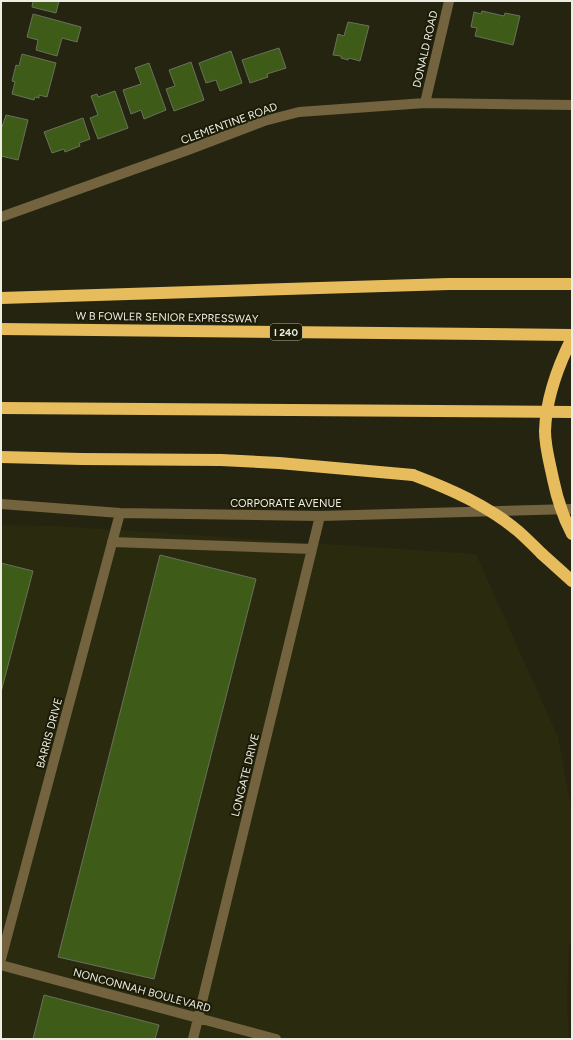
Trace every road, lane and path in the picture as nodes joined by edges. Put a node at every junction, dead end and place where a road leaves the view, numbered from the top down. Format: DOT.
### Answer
graph roads {
  1 [pos="449,1"];
  2 [pos="425,103"];
  3 [pos="572,105"];
  4 [pos="1,217"];
  5 [pos="572,284"];
  6 [pos="1,298"];
  7 [pos="1,329"];
  8 [pos="572,336"];
  9 [pos="1,408"];
  10 [pos="572,412"];
  11 [pos="1,457"];
  12 [pos="1,504"];
  13 [pos="572,509"];
  14 [pos="120,513"];
  15 [pos="320,516"];
  16 [pos="572,534"];
  17 [pos="112,542"];
  18 [pos="312,549"];
  19 [pos="572,581"];
  20 [pos="1,959"];
  21 [pos="1,965"];
  22 [pos="198,1018"];
  23 [pos="193,1039"];
  24 [pos="276,1039"];
  1 -- 2 [label="street, DONALD ROAD"];
  2 -- 3 [label="street, CLEMENTINE ROAD"];
  2 -- 4 [label="street, CLEMENTINE ROAD"];
  5 -- 6 [label="highway"];
  7 -- 8 [label="highway, W B FOWLER SENIOR EXPRESSWAY / I 240"];
  8 -- 16 [label="highway, bridge"];
  9 -- 10 [label="highway"];
  11 -- 19 [label="highway, bridge"];
  12 -- 14 [label="street, CORPORATE AVENUE"];
  13 -- 15 [label="street, CORPORATE AVENUE"];
  14 -- 15 [label="street, CORPORATE AVENUE"];
  14 -- 17 [label="street, BARRIS DRIVE"];
  15 -- 18 [label="street, LONGATE DRIVE"];
  17 -- 18 [label="street"];
  17 -- 20 [label="street, BARRIS DRIVE"];
  18 -- 22 [label="street, LONGATE DRIVE"];
  21 -- 22 [label="street, NONCONNAH BOULEVARD"];
  22 -- 23 [label="street, LONGATE DRIVE"];
  22 -- 24 [label="street, NONCONNAH BOULEVARD"];
}
